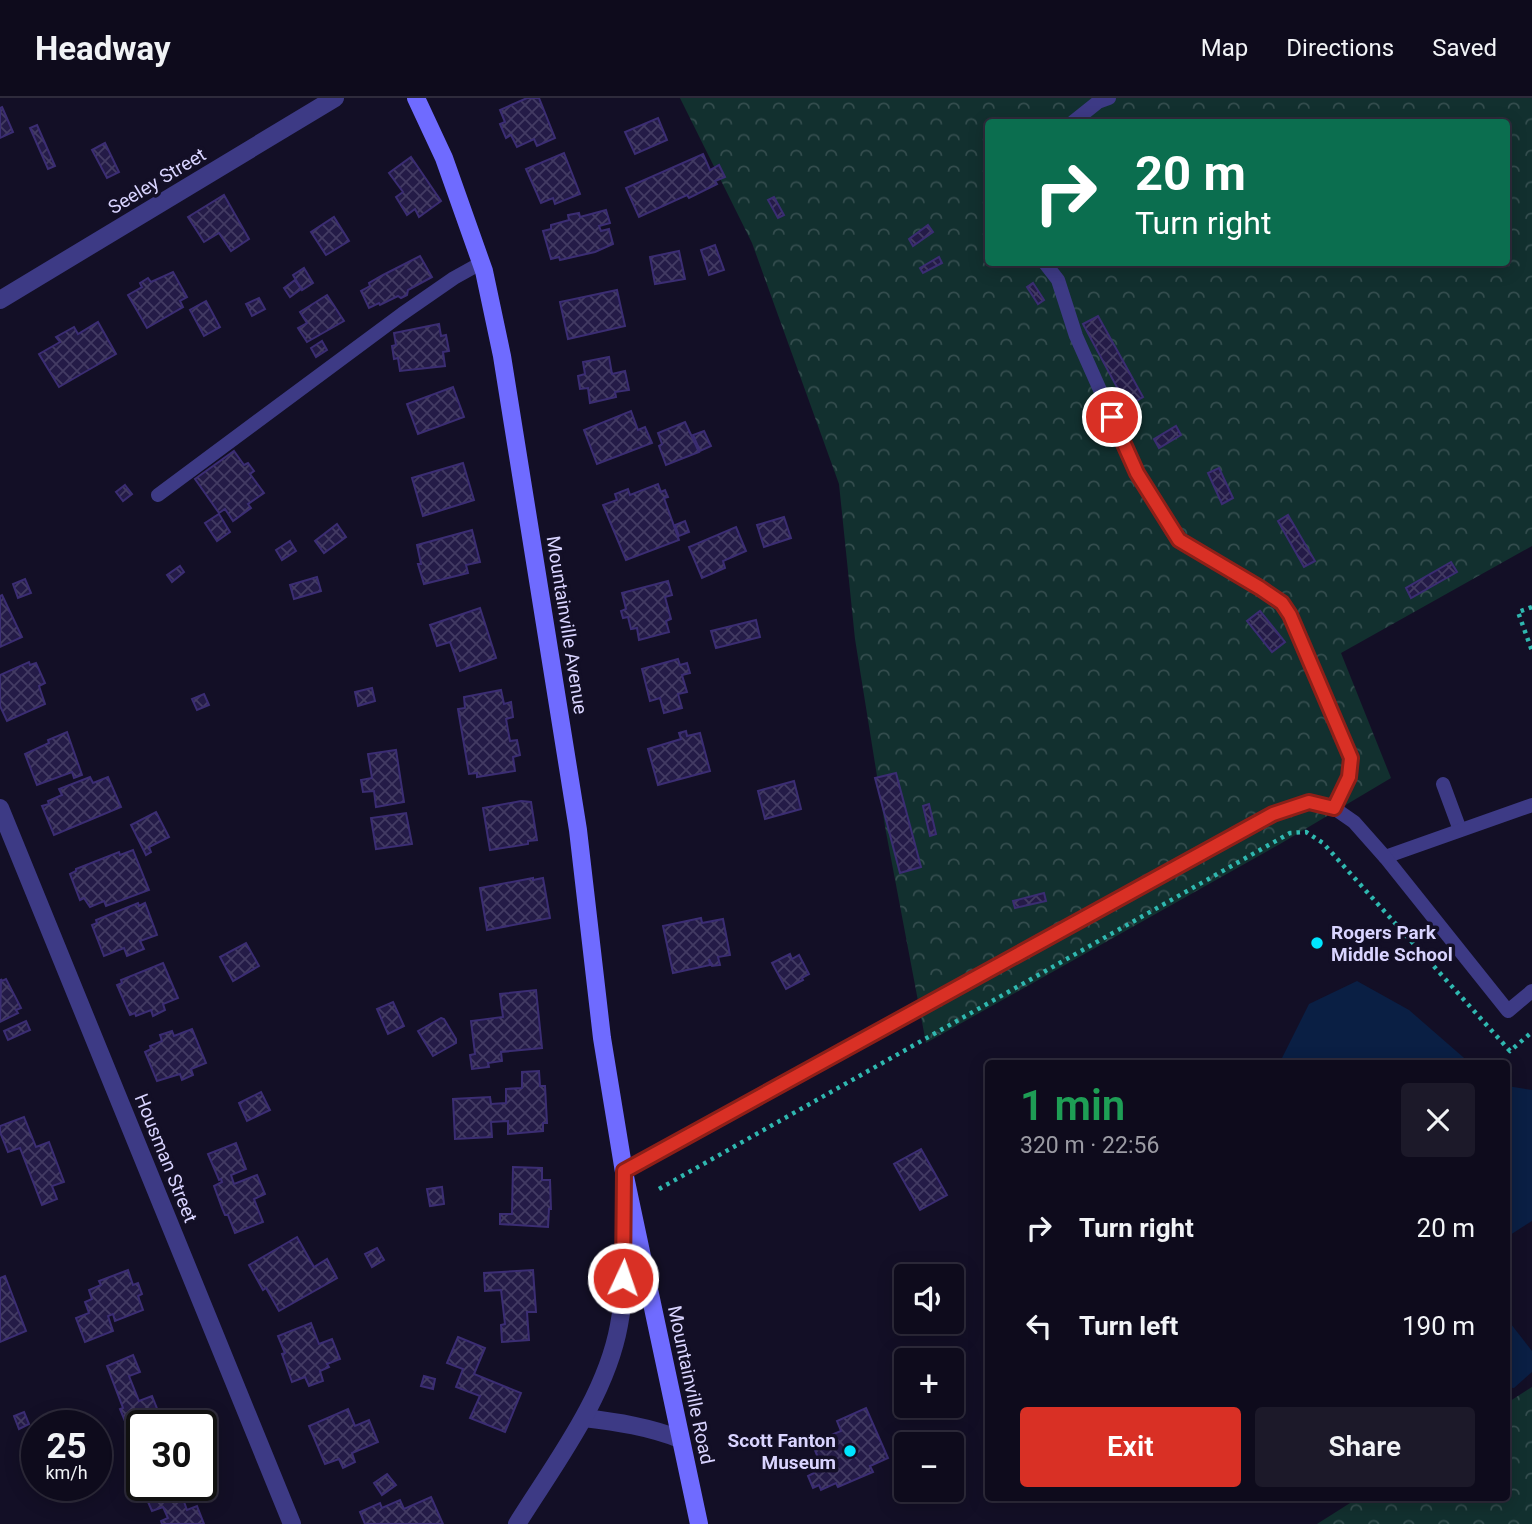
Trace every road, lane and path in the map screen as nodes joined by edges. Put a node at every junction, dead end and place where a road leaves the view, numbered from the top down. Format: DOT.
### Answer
graph roads {
  1 [pos="335,98"];
  2 [pos="416,98"];
  3 [pos="1109,98"];
  4 [pos="1077,119"];
  5 [pos="481,263"];
  6 [pos="1047,266"];
  7 [pos="0,300"];
  8 [pos="158,495"];
  9 [pos="1532,607"];
  10 [pos="1532,651"];
  11 [pos="1443,784"];
  12 [pos="1532,805"];
  13 [pos="0,808"];
  14 [pos="1334,808"];
  15 [pos="1460,830"];
  16 [pos="1385,857"];
  17 [pos="1532,991"];
  18 [pos="1532,1032"];
  19 [pos="624,1171"];
  20 [pos="659,1189"];
  21 [pos="584,1418"];
  22 [pos="680,1439"];
  23 [pos="292,1524"];
  24 [pos="517,1524"];
  25 [pos="699,1524"];
  1 -- 7 [label="street, Seeley Street"];
  2 -- 5 [label="street, Mountainville Avenue"];
  3 -- 4 [label="lane"];
  5 -- 8 [label="lane"];
  5 -- 19 [label="street, Mountainville Avenue"];
  6 -- 14 [label="lane"];
  9 -- 10 [label="path"];
  11 -- 15 [label="lane"];
  12 -- 15 [label="lane"];
  13 -- 23 [label="street, Housman Street"];
  14 -- 16 [label="lane"];
  14 -- 19 [label="lane"];
  15 -- 16 [label="lane"];
  16 -- 17 [label="lane"];
  18 -- 20 [label="path"];
  19 -- 21 [label="street"];
  19 -- 22 [label="street, Mountainville Road"];
  21 -- 22 [label="street"];
  21 -- 24 [label="street"];
  22 -- 25 [label="street, Mountainville Road"];
}
